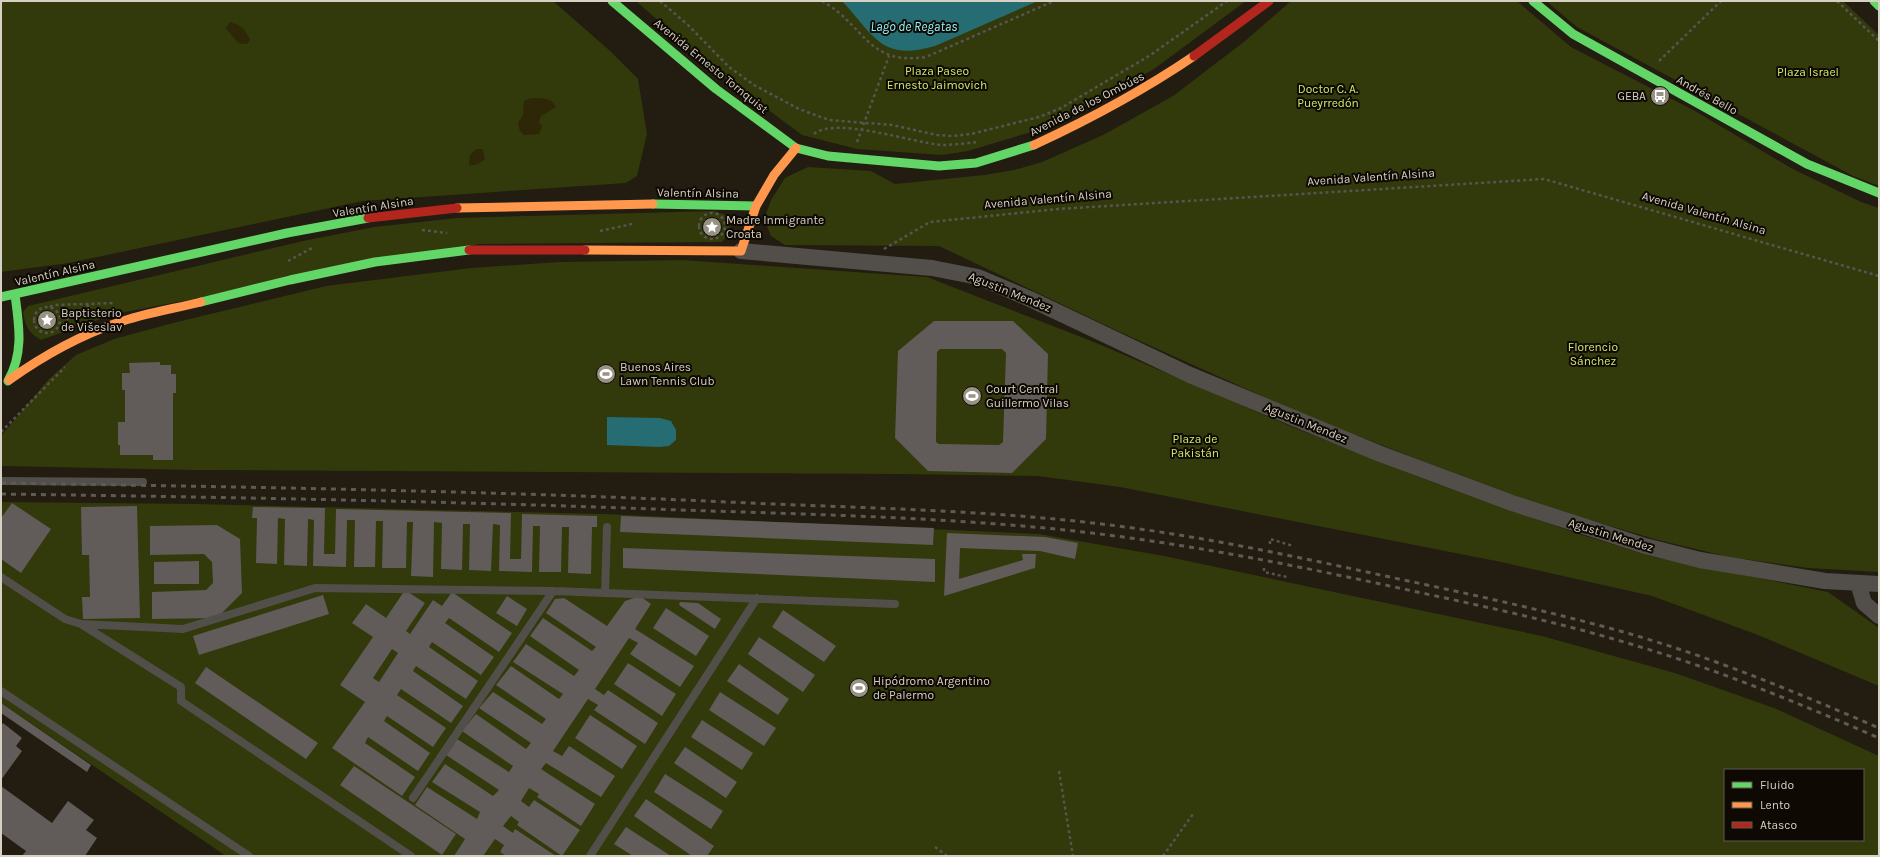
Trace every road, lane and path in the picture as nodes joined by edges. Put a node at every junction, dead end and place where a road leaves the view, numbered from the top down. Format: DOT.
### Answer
graph roads {
  1 [pos="612,1"];
  2 [pos="660,1"];
  3 [pos="822,1"];
  4 [pos="1054,1"];
  5 [pos="1227,1"];
  6 [pos="1269,1"];
  7 [pos="1533,1"];
  8 [pos="1721,1"];
  9 [pos="1837,1"];
  10 [pos="1874,1"];
  11 [pos="1879,6"];
  12 [pos="1879,41"];
  13 [pos="889,56"];
  14 [pos="1646,74"];
  15 [pos="864,123"];
  16 [pos="862,129"];
  17 [pos="981,142"];
  18 [pos="796,148"];
  19 [pos="852,158"];
  20 [pos="1879,193"];
  21 [pos="756,206"];
  22 [pos="722,234"];
  23 [pos="883,249"];
  24 [pos="742,250"];
  25 [pos="1879,276"];
  26 [pos="15,295"];
  27 [pos="1,297"];
  28 [pos="89,305"];
  29 [pos="57,327"];
  30 [pos="63,328"];
  31 [pos="19,330"];
  32 [pos="27,342"];
  33 [pos="40,349"];
  34 [pos="54,349"];
  35 [pos="70,361"];
  36 [pos="9,380"];
  37 [pos="1,388"];
  38 [pos="1,432"];
  39 [pos="1,481"];
  40 [pos="143,482"];
  41 [pos="607,527"];
  42 [pos="1270,544"];
  43 [pos="1293,546"];
  44 [pos="1264,568"];
  45 [pos="1,577"];
  46 [pos="1287,577"];
  47 [pos="1858,583"];
  48 [pos="1879,584"];
  49 [pos="553,591"];
  50 [pos="605,593"];
  51 [pos="757,598"];
  52 [pos="895,604"];
  53 [pos="1879,616"];
  54 [pos="81,624"];
  55 [pos="1,691"];
  56 [pos="1059,771"];
  57 [pos="413,798"];
  58 [pos="1193,814"];
  59 [pos="936,847"];
  60 [pos="249,856"];
  61 [pos="411,856"];
  62 [pos="590,856"];
  63 [pos="947,856"];
  64 [pos="1073,856"];
  65 [pos="1163,856"];
  1 -- 18 [label="main road, Avenida Ernesto Tornquist"];
  2 -- 15 [label="path"];
  3 -- 13 [label="path"];
  4 -- 13 [label="path"];
  5 -- 15 [label="path"];
  6 -- 19 [label="main road, Avenida de los Ombúes"];
  7 -- 14 [label="main road, Andrés Bello"];
  8 -- 14 [label="path"];
  9 -- 12 [label="path"];
  10 -- 11 [label="main road"];
  13 -- 15 [label="path"];
  14 -- 20 [label="main road, Andrés Bello"];
  15 -- 16 [label="path"];
  16 -- 17 [label="path"];
  16 -- 18 [label="path"];
  16 -- 19 [label="path"];
  18 -- 19 [label="main road, Avenida de los Ombúes"];
  18 -- 21 [label="main road"];
  21 -- 24 [label="main road"];
  21 -- 26 [label="main road, Valentín Alsina"];
  22 -- 22 [label="path"];
  23 -- 25 [label="path, Avenida Valentín Alsina"];
  24 -- 34 [label="main road"];
  24 -- 47 [label="street, Agustin Mendez"];
  26 -- 27 [label="main road, Valentín Alsina"];
  26 -- 31 [label="main road"];
  28 -- 30 [label="path"];
  29 -- 29 [label="path"];
  31 -- 32 [label="main road"];
  31 -- 36 [label="main road"];
  33 -- 34 [label="main road"];
  34 -- 36 [label="main road"];
  35 -- 38 [label="path"];
  36 -- 37 [label="main road"];
  39 -- 40 [label="lane"];
  41 -- 50 [label="lane"];
  42 -- 43 [label="path"];
  44 -- 46 [label="path"];
  45 -- 54 [label="lane"];
  47 -- 48 [label="street, Agustin Mendez"];
  47 -- 53 [label="street"];
  49 -- 50 [label="lane"];
  49 -- 54 [label="lane"];
  49 -- 57 [label="lane"];
  50 -- 51 [label="lane"];
  51 -- 52 [label="lane"];
  51 -- 62 [label="lane"];
  54 -- 61 [label="lane"];
  55 -- 60 [label="lane"];
  56 -- 64 [label="path"];
  58 -- 65 [label="path"];
  59 -- 63 [label="path"];
}
